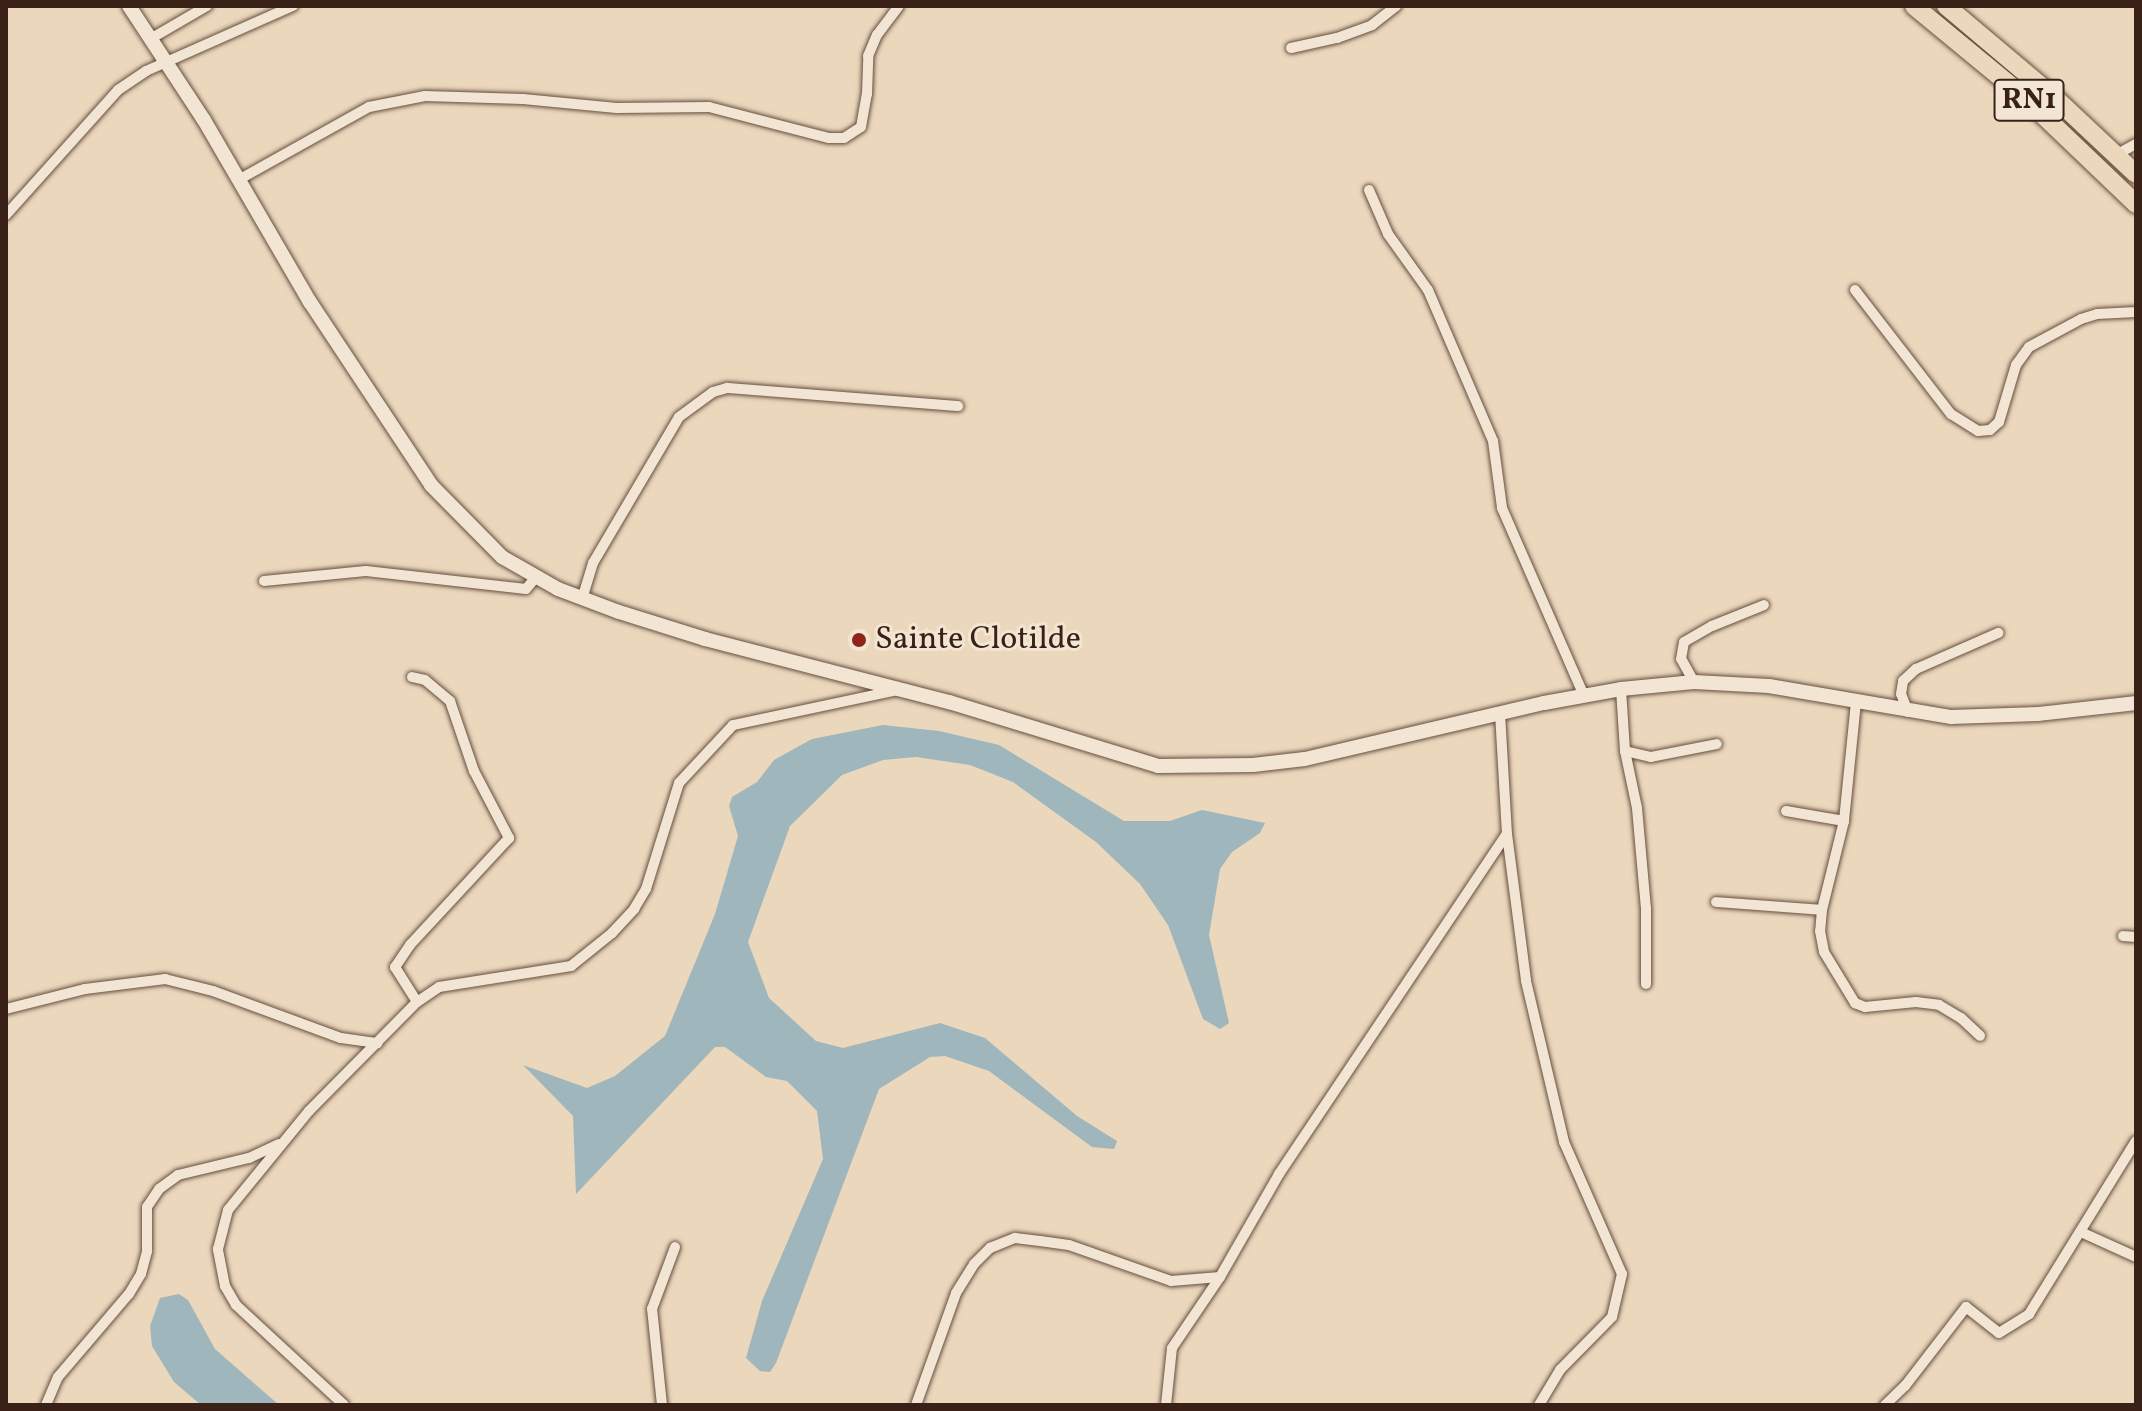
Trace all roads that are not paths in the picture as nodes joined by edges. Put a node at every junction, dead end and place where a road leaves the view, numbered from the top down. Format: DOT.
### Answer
graph roads {
  1 [pos="129,6"];
  2 [pos="207,6"];
  3 [pos="293,6"];
  4 [pos="899,6"];
  5 [pos="1396,6"];
  6 [pos="1914,6"];
  7 [pos="1946,6"];
  8 [pos="152,38"];
  9 [pos="1291,48"];
  10 [pos="168,62"];
  11 [pos="2136,144"];
  12 [pos="2116,155"];
  13 [pos="2136,174"];
  14 [pos="240,179"];
  15 [pos="1369,190"];
  16 [pos="2136,204"];
  17 [pos="6,215"];
  18 [pos="1855,290"];
  19 [pos="2136,312"];
  20 [pos="958,406"];
  21 [pos="536,577"];
  22 [pos="264,581"];
  23 [pos="582,599"];
  24 [pos="1764,605"];
  25 [pos="1998,633"];
  26 [pos="412,677"];
  27 [pos="1694,682"];
  28 [pos="1621,689"];
  29 [pos="900,690"];
  30 [pos="1584,696"];
  31 [pos="1856,702"];
  32 [pos="2136,703"];
  33 [pos="1908,712"];
  34 [pos="1500,713"];
  35 [pos="1717,744"];
  36 [pos="1625,751"];
  37 [pos="1786,811"];
  38 [pos="1844,821"];
  39 [pos="1507,834"];
  40 [pos="1716,902"];
  41 [pos="1822,910"];
  42 [pos="2123,936"];
  43 [pos="2136,937"];
  44 [pos="1646,984"];
  45 [pos="417,1002"];
  46 [pos="6,1009"];
  47 [pos="1980,1036"];
  48 [pos="378,1043"];
  49 [pos="2136,1141"];
  50 [pos="283,1142"];
  51 [pos="2081,1232"];
  52 [pos="675,1247"];
  53 [pos="2136,1257"];
  54 [pos="1220,1277"];
  55 [pos="46,1405"];
  56 [pos="344,1405"];
  57 [pos="662,1405"];
  58 [pos="916,1405"];
  59 [pos="1166,1405"];
  60 [pos="1539,1405"];
  61 [pos="1885,1405"];
  1 -- 8 [label="street"];
  2 -- 8 [label="street"];
  3 -- 10 [label="street"];
  4 -- 14 [label="street"];
  5 -- 9 [label="street"];
  6 -- 16 [label="highway, RN1"];
  7 -- 12 [label="highway, RN1"];
  8 -- 10 [label="street"];
  10 -- 14 [label="street"];
  10 -- 17 [label="street"];
  11 -- 12 [label="street"];
  12 -- 13 [label="highway, RN1"];
  14 -- 21 [label="street"];
  15 -- 30 [label="street"];
  18 -- 19 [label="street"];
  20 -- 23 [label="street"];
  21 -- 22 [label="street"];
  21 -- 23 [label="street"];
  23 -- 29 [label="street"];
  24 -- 27 [label="street"];
  25 -- 33 [label="street"];
  26 -- 45 [label="street"];
  27 -- 28 [label="street"];
  27 -- 31 [label="street"];
  28 -- 30 [label="street"];
  28 -- 36 [label="street"];
  29 -- 34 [label="street"];
  29 -- 45 [label="street"];
  30 -- 34 [label="street"];
  31 -- 33 [label="street"];
  31 -- 38 [label="street"];
  32 -- 33 [label="street"];
  34 -- 39 [label="street"];
  35 -- 36 [label="street"];
  36 -- 44 [label="street"];
  37 -- 38 [label="street"];
  38 -- 41 [label="street"];
  39 -- 54 [label="street"];
  39 -- 60 [label="street"];
  40 -- 41 [label="street"];
  41 -- 47 [label="street"];
  42 -- 43 [label="street"];
  45 -- 48 [label="street"];
  46 -- 48 [label="street"];
  48 -- 50 [label="street"];
  49 -- 51 [label="street"];
  50 -- 55 [label="street"];
  50 -- 56 [label="street"];
  51 -- 53 [label="street"];
  51 -- 61 [label="street"];
  52 -- 57 [label="street"];
  54 -- 58 [label="street"];
  54 -- 59 [label="street"];
}
